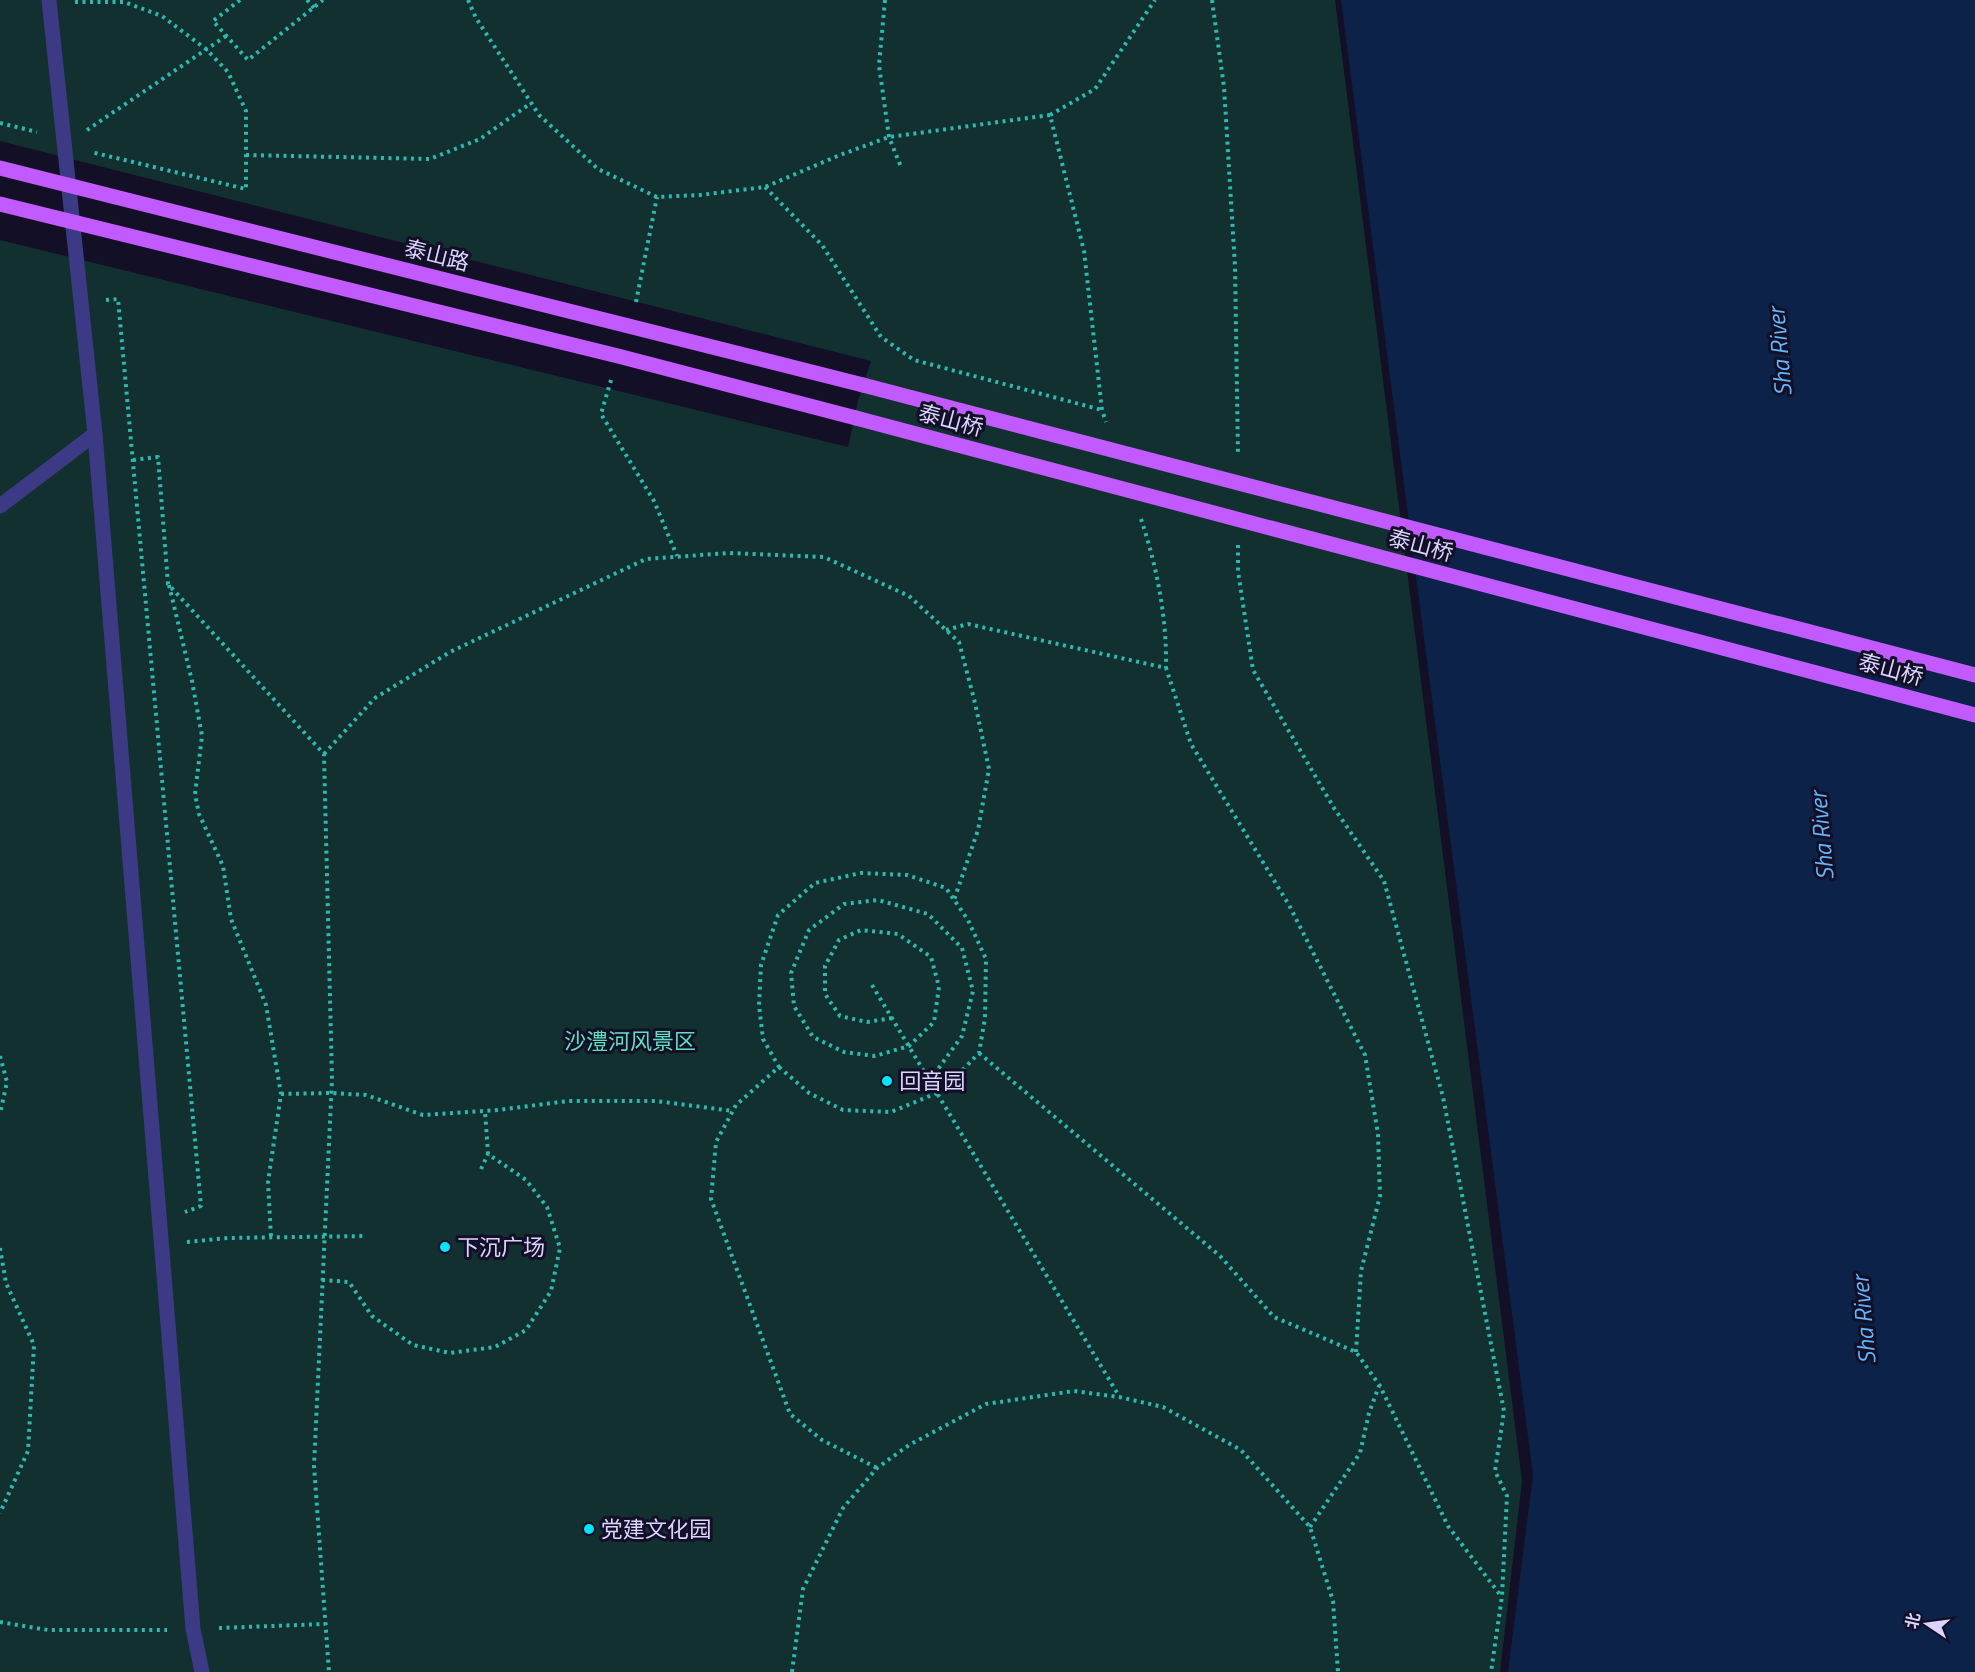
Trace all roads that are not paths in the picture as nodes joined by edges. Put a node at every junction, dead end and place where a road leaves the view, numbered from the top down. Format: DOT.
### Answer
graph roads {
  1 [pos="49,1"];
  2 [pos="0,168"];
  3 [pos="69,185"];
  4 [pos="0,204"];
  5 [pos="72,222"];
  6 [pos="863,385"];
  7 [pos="95,434"];
  8 [pos="0,506"];
  9 [pos="1975,675"];
  10 [pos="1975,715"];
  11 [pos="202,1672"];
  1 -- 3 [label="street"];
  2 -- 3 [label="main road, 泰山路"];
  3 -- 5 [label="street"];
  3 -- 6 [label="main road, 泰山路"];
  4 -- 5 [label="main road"];
  5 -- 7 [label="street"];
  5 -- 10 [label="main road, 泰山桥, bridge"];
  6 -- 9 [label="main road, 泰山桥, bridge"];
  7 -- 8 [label="street"];
  7 -- 11 [label="street"];
}
